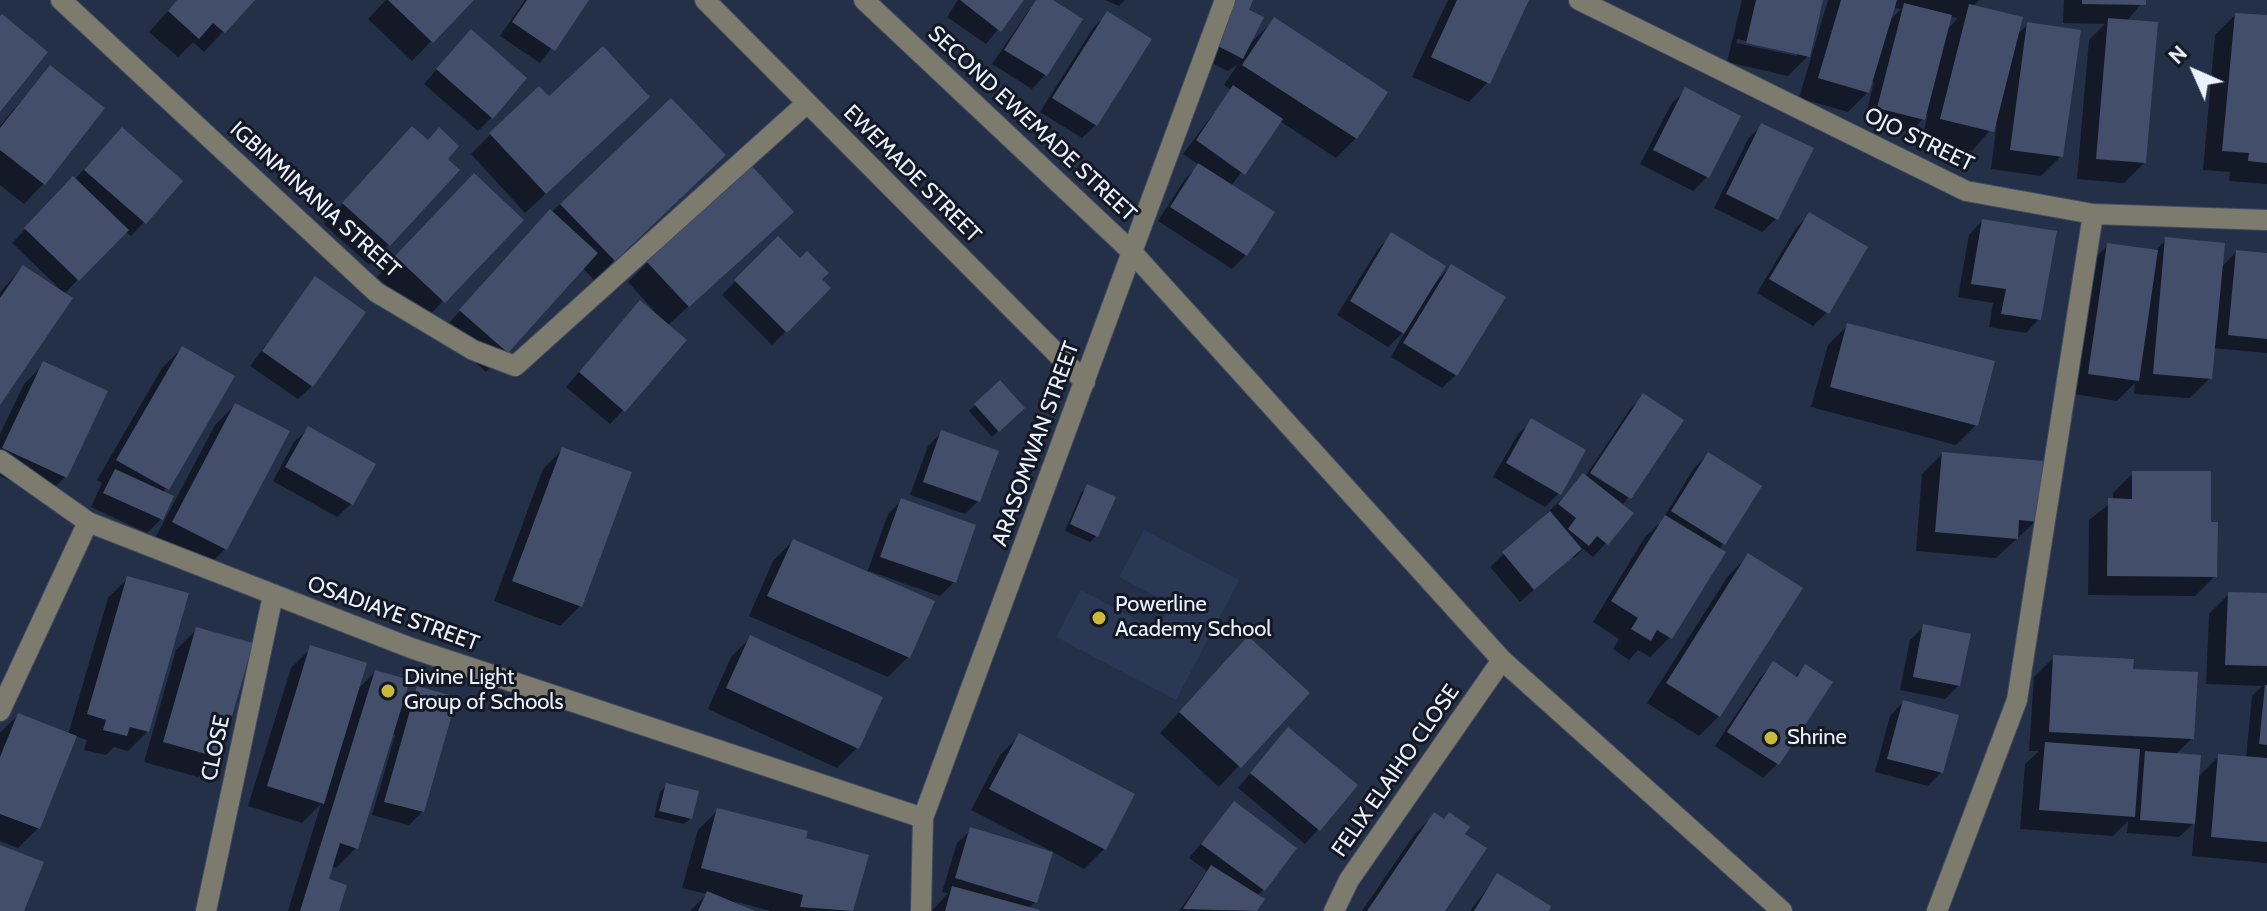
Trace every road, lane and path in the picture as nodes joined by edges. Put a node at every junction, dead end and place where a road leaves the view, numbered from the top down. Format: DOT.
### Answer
graph roads {
  1 [pos="61,0"];
  2 [pos="705,0"];
  3 [pos="864,0"];
  4 [pos="1225,0"];
  5 [pos="1579,0"];
  6 [pos="807,103"];
  7 [pos="2093,214"];
  8 [pos="2267,220"];
  9 [pos="1131,251"];
  10 [pos="1085,382"];
  11 [pos="0,460"];
  12 [pos="88,522"];
  13 [pos="273,595"];
  14 [pos="1502,660"];
  15 [pos="0,711"];
  16 [pos="923,818"];
  17 [pos="206,911"];
  18 [pos="921,911"];
  19 [pos="1334,911"];
  20 [pos="1782,911"];
  21 [pos="1937,911"];
  1 -- 6 [label="street, IGBINMINANIA STREET"];
  2 -- 6 [label="street, EWEMADE STREET"];
  3 -- 9 [label="street, SECOND EWEMADE STREET"];
  4 -- 9 [label="street, ARASOMWAN STREET"];
  5 -- 7 [label="street, OJO STREET"];
  6 -- 10 [label="street, EWEMADE STREET"];
  7 -- 8 [label="street, OJO STREET"];
  7 -- 21 [label="street"];
  9 -- 10 [label="street, ARASOMWAN STREET"];
  9 -- 14 [label="street, SECOND EWEMADE STREET"];
  10 -- 16 [label="street, ARASOMWAN STREET"];
  11 -- 12 [label="street, OSADIAYE STREET"];
  12 -- 13 [label="street, OSADIAYE STREET"];
  12 -- 15 [label="street"];
  13 -- 16 [label="street, OSADIAYE STREET"];
  13 -- 17 [label="street, CLOSE"];
  14 -- 19 [label="street, FELIX ELAIHO CLOSE"];
  14 -- 20 [label="street, SECOND EWEMADE STREET"];
  16 -- 18 [label="street, ARASOMWAN STREET"];
}
